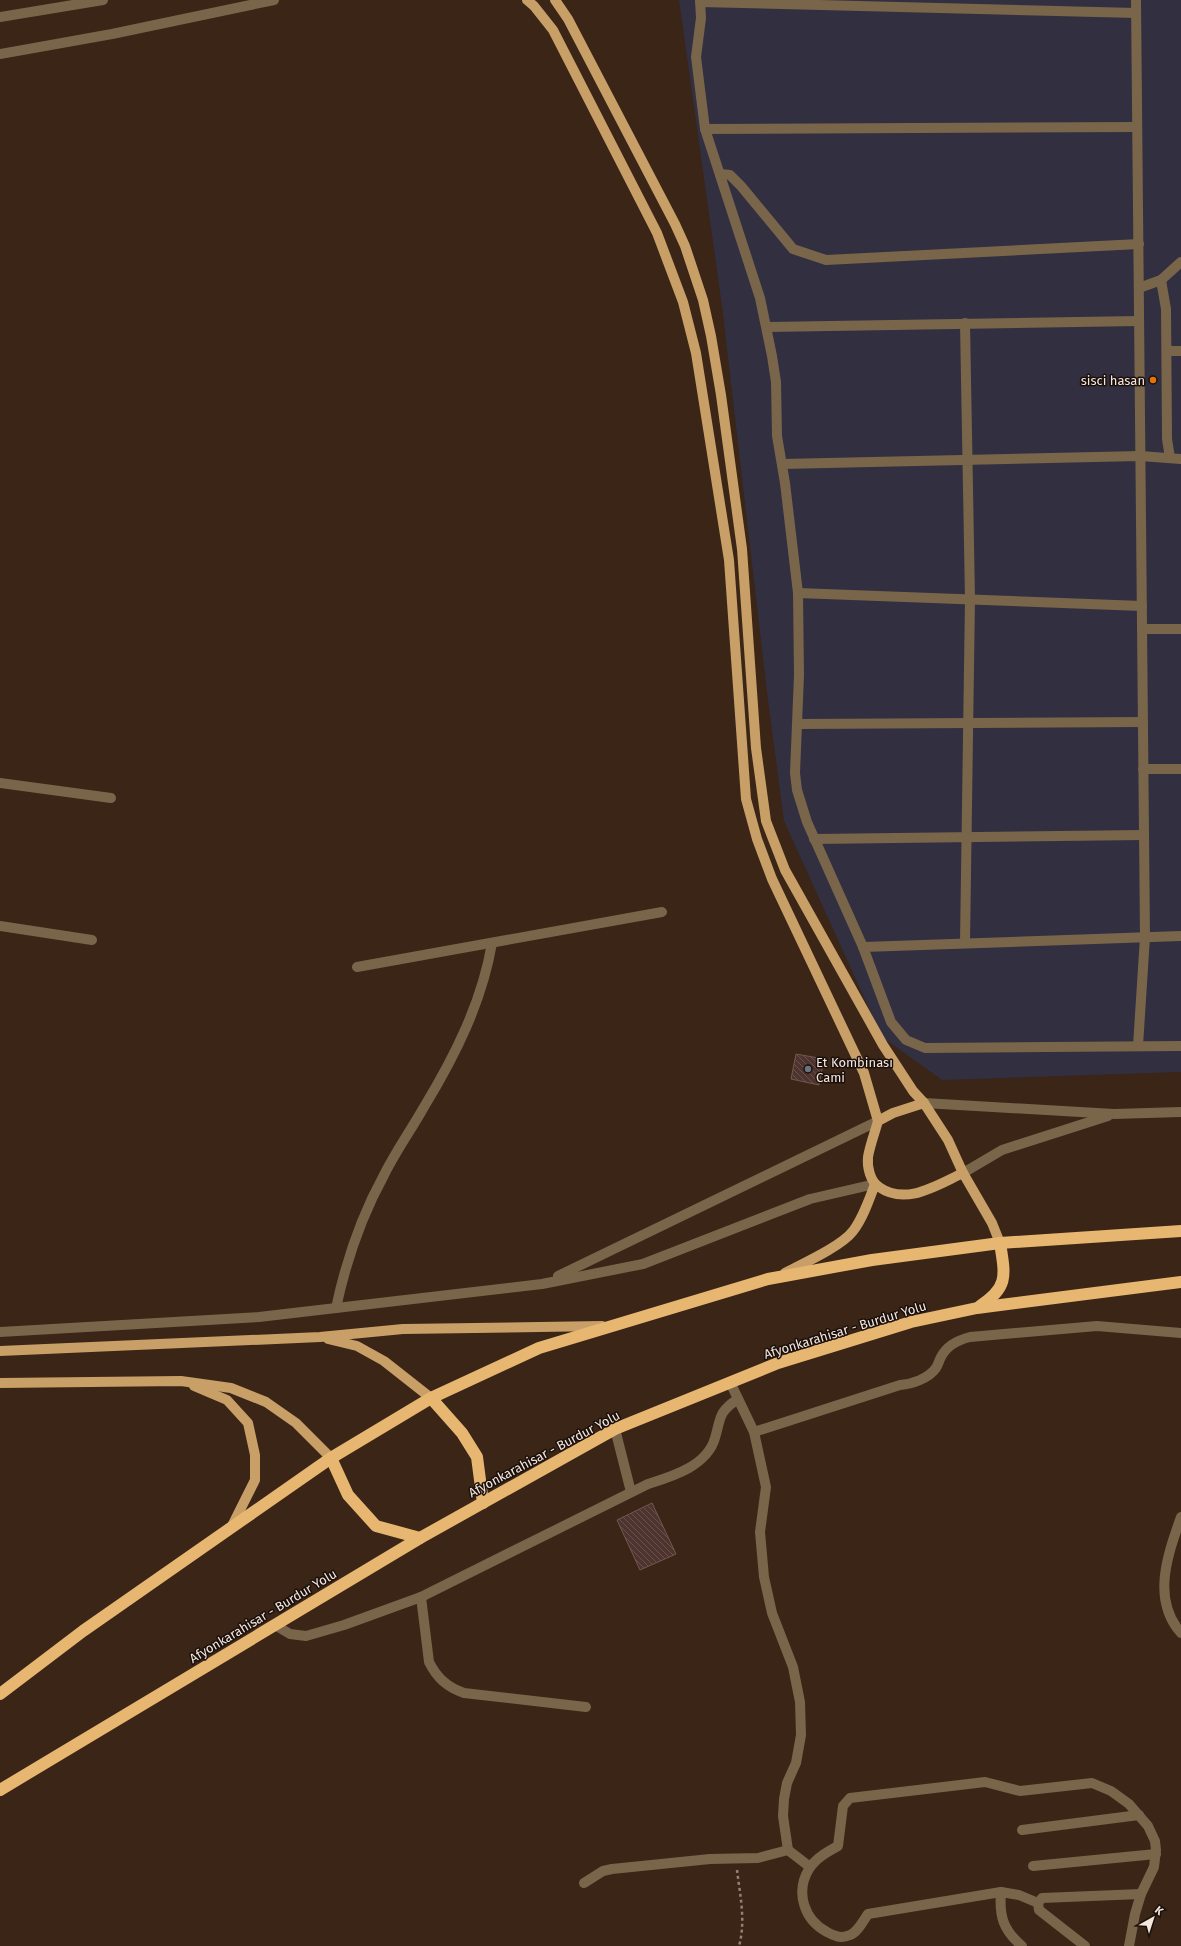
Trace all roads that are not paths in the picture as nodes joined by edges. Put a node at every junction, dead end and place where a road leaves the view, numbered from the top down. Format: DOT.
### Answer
graph roads {
  1 [pos="103,0"];
  2 [pos="274,0"];
  3 [pos="527,0"];
  4 [pos="554,0"];
  5 [pos="1136,0"];
  6 [pos="700,1"];
  7 [pos="858,3"];
  8 [pos="1136,12"];
  9 [pos="0,17"];
  10 [pos="0,54"];
  11 [pos="1138,128"];
  12 [pos="704,129"];
  13 [pos="720,174"];
  14 [pos="1139,244"];
  15 [pos="1181,262"];
  16 [pos="1160,280"];
  17 [pos="1139,288"];
  18 [pos="1139,321"];
  19 [pos="965,323"];
  20 [pos="767,327"];
  21 [pos="1167,351"];
  22 [pos="1181,351"];
  23 [pos="1140,456"];
  24 [pos="1170,458"];
  25 [pos="1181,459"];
  26 [pos="968,460"];
  27 [pos="782,464"];
  28 [pos="798,593"];
  29 [pos="970,599"];
  30 [pos="1142,606"];
  31 [pos="1142,629"];
  32 [pos="1181,629"];
  33 [pos="1143,722"];
  34 [pos="968,723"];
  35 [pos="798,724"];
  36 [pos="1143,769"];
  37 [pos="1181,769"];
  38 [pos="0,783"];
  39 [pos="111,798"];
  40 [pos="1144,835"];
  41 [pos="967,837"];
  42 [pos="814,839"];
  43 [pos="662,912"];
  44 [pos="0,926"];
  45 [pos="1181,936"];
  46 [pos="1145,937"];
  47 [pos="92,940"];
  48 [pos="492,943"];
  49 [pos="966,943"];
  50 [pos="864,947"];
  51 [pos="357,967"];
  52 [pos="1138,1046"];
  53 [pos="1181,1046"];
  54 [pos="924,1103"];
  55 [pos="1181,1112"];
  56 [pos="1114,1114"];
  57 [pos="878,1121"];
  58 [pos="963,1173"];
  59 [pos="874,1184"];
  60 [pos="1181,1231"];
  61 [pos="1000,1243"];
  62 [pos="779,1277"];
  63 [pos="1181,1282"];
  64 [pos="542,1284"];
  65 [pos="336,1308"];
  66 [pos="977,1308"];
  67 [pos="606,1326"];
  68 [pos="0,1332"];
  69 [pos="1181,1333"];
  70 [pos="320,1337"];
  71 [pos="0,1351"];
  72 [pos="181,1381"];
  73 [pos="0,1382"];
  74 [pos="730,1382"];
  75 [pos="431,1398"];
  76 [pos="738,1399"];
  77 [pos="615,1429"];
  78 [pos="754,1432"];
  79 [pos="331,1458"];
  80 [pos="631,1492"];
  81 [pos="484,1503"];
  82 [pos="1181,1517"];
  83 [pos="232,1526"];
  84 [pos="420,1538"];
  85 [pos="421,1597"];
  86 [pos="275,1625"];
  87 [pos="1181,1633"];
  88 [pos="0,1694"];
  89 [pos="586,1706"];
  90 [pos="0,1790"];
  91 [pos="1139,1815"];
  92 [pos="1022,1830"];
  93 [pos="788,1850"];
  94 [pos="1156,1854"];
  95 [pos="1033,1866"];
  96 [pos="810,1867"];
  97 [pos="584,1883"];
  98 [pos="1001,1892"];
  99 [pos="1141,1894"];
  100 [pos="1038,1903"];
  101 [pos="1022,1946"];
  102 [pos="1085,1946"];
  103 [pos="1129,1946"];
  1 -- 9 [label="street"];
  2 -- 10 [label="street"];
  3 -- 57 [label="main road"];
  4 -- 54 [label="main road"];
  5 -- 8 [label="street"];
  6 -- 7 [label="street"];
  6 -- 12 [label="street"];
  7 -- 8 [label="street"];
  8 -- 11 [label="street"];
  11 -- 12 [label="street"];
  11 -- 14 [label="street"];
  12 -- 13 [label="street"];
  13 -- 14 [label="street"];
  13 -- 20 [label="street"];
  14 -- 17 [label="street"];
  15 -- 16 [label="street"];
  16 -- 17 [label="street"];
  16 -- 21 [label="street"];
  17 -- 18 [label="street"];
  18 -- 19 [label="street"];
  18 -- 23 [label="street"];
  19 -- 20 [label="street"];
  19 -- 26 [label="street"];
  20 -- 27 [label="street"];
  21 -- 22 [label="street"];
  21 -- 24 [label="street"];
  23 -- 24 [label="street"];
  23 -- 26 [label="street"];
  23 -- 30 [label="street"];
  24 -- 25 [label="street"];
  26 -- 27 [label="street"];
  26 -- 29 [label="street"];
  27 -- 28 [label="street"];
  28 -- 29 [label="street"];
  28 -- 35 [label="street"];
  29 -- 30 [label="street"];
  29 -- 34 [label="street"];
  30 -- 31 [label="street"];
  31 -- 32 [label="street"];
  31 -- 33 [label="street"];
  33 -- 34 [label="street"];
  33 -- 36 [label="street"];
  34 -- 35 [label="street"];
  34 -- 41 [label="street"];
  35 -- 42 [label="street"];
  36 -- 37 [label="street"];
  36 -- 40 [label="street"];
  38 -- 39 [label="street"];
  40 -- 41 [label="street"];
  40 -- 46 [label="street"];
  41 -- 42 [label="street"];
  41 -- 49 [label="street"];
  42 -- 50 [label="street"];
  43 -- 48 [label="street"];
  44 -- 47 [label="street"];
  45 -- 46 [label="street"];
  46 -- 49 [label="street"];
  46 -- 52 [label="street"];
  48 -- 51 [label="street"];
  48 -- 65 [label="street"];
  49 -- 50 [label="street"];
  50 -- 52 [label="street"];
  52 -- 53 [label="street"];
  54 -- 56 [label="street"];
  54 -- 57 [label="main road"];
  54 -- 58 [label="main road"];
  55 -- 56 [label="street"];
  56 -- 58 [label="street"];
  57 -- 59 [label="main road"];
  57 -- 64 [label="street"];
  58 -- 59 [label="main road"];
  58 -- 61 [label="main road"];
  59 -- 62 [label="main road"];
  59 -- 64 [label="street"];
  60 -- 61 [label="highway"];
  61 -- 62 [label="highway"];
  61 -- 66 [label="highway"];
  62 -- 67 [label="highway"];
  63 -- 66 [label="highway, Afyonkarahisar - Burdur Yolu"];
  64 -- 65 [label="street"];
  65 -- 68 [label="street"];
  66 -- 74 [label="highway, Afyonkarahisar - Burdur Yolu"];
  67 -- 70 [label="main road"];
  67 -- 75 [label="highway"];
  69 -- 78 [label="street"];
  70 -- 71 [label="main road"];
  70 -- 75 [label="main road"];
  72 -- 73 [label="main road"];
  72 -- 79 [label="main road"];
  72 -- 83 [label="main road"];
  74 -- 76 [label="street"];
  74 -- 77 [label="highway, Afyonkarahisar - Burdur Yolu"];
  75 -- 79 [label="highway"];
  75 -- 81 [label="highway"];
  76 -- 78 [label="street"];
  76 -- 80 [label="street"];
  77 -- 80 [label="street"];
  77 -- 81 [label="highway, Afyonkarahisar - Burdur Yolu"];
  78 -- 93 [label="street"];
  79 -- 83 [label="highway"];
  79 -- 84 [label="highway"];
  80 -- 85 [label="street"];
  81 -- 84 [label="highway, Afyonkarahisar - Burdur Yolu"];
  82 -- 87 [label="street"];
  83 -- 88 [label="highway"];
  84 -- 86 [label="highway, Afyonkarahisar - Burdur Yolu"];
  85 -- 86 [label="street"];
  85 -- 89 [label="street"];
  86 -- 90 [label="highway, Afyonkarahisar - Burdur Yolu"];
  91 -- 92 [label="street"];
  91 -- 94 [label="street"];
  91 -- 96 [label="street"];
  93 -- 96 [label="street"];
  93 -- 97 [label="street"];
  94 -- 95 [label="street"];
  94 -- 99 [label="street"];
  96 -- 98 [label="street"];
  98 -- 100 [label="street"];
  98 -- 101 [label="street"];
  99 -- 100 [label="street"];
  99 -- 103 [label="street"];
  100 -- 102 [label="street"];
}
